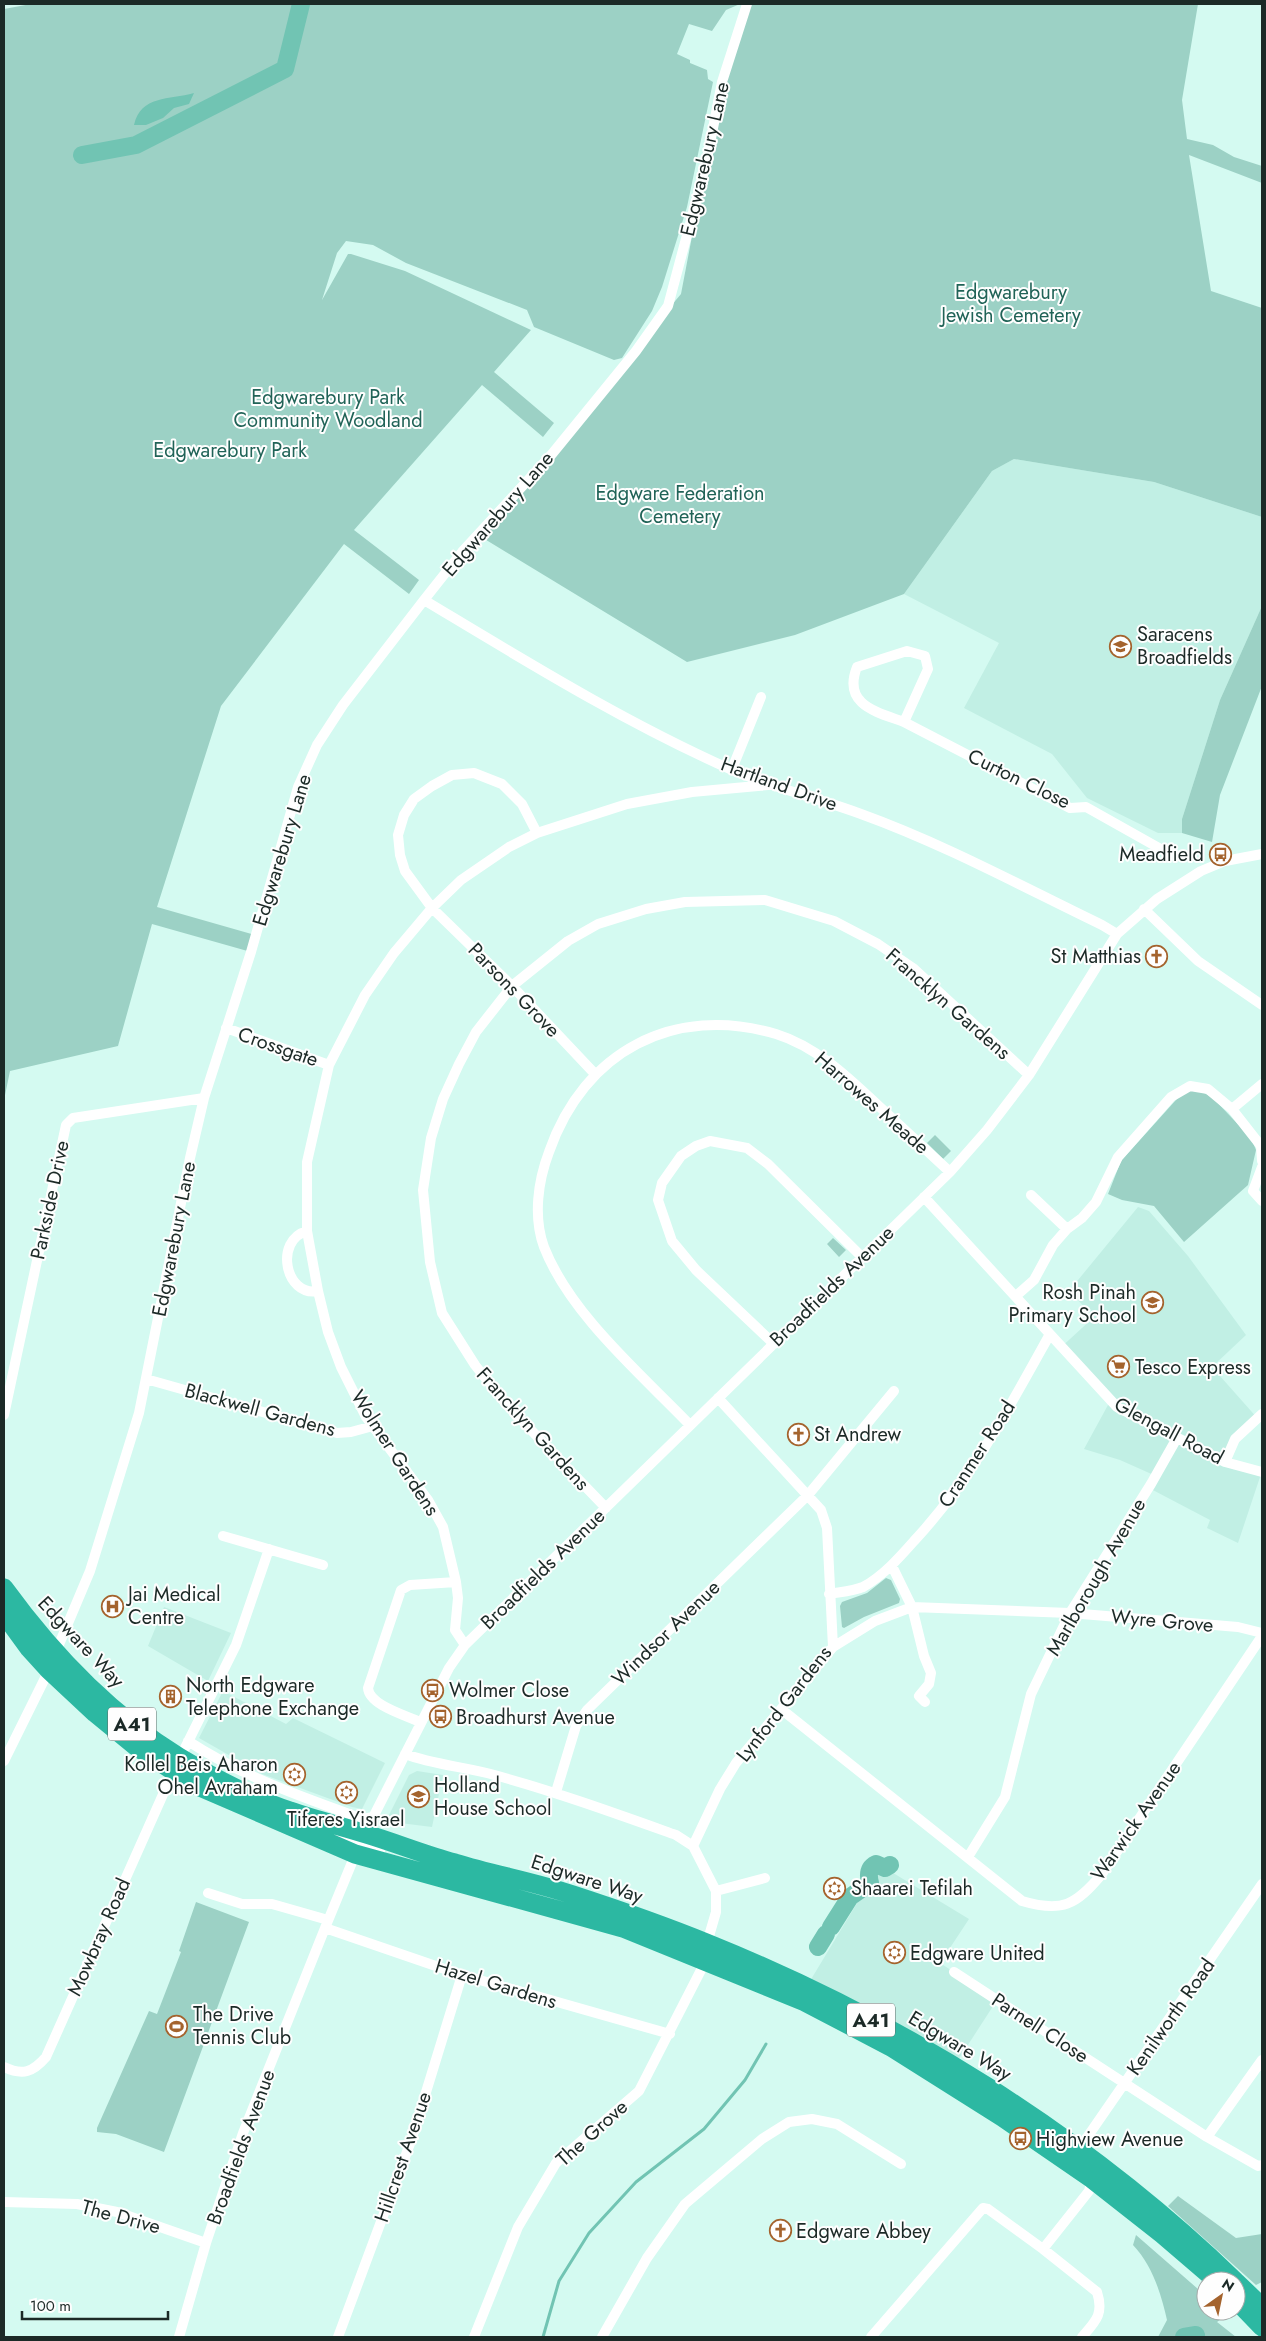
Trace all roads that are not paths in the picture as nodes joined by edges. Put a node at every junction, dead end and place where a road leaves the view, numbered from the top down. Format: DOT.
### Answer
graph roads {
  1 [pos="747,4"];
  2 [pos="424,600"];
  3 [pos="761,697"];
  4 [pos="904,722"];
  5 [pos="732,770"];
  6 [pos="768,785"];
  7 [pos="537,834"];
  8 [pos="1159,848"];
  9 [pos="1262,854"];
  10 [pos="432,908"];
  11 [pos="1144,909"];
  12 [pos="1117,934"];
  13 [pos="512,986"];
  14 [pos="1262,1005"];
  15 [pos="226,1028"];
  16 [pos="329,1065"];
  17 [pos="595,1074"];
  18 [pos="1029,1075"];
  19 [pos="1262,1084"];
  20 [pos="204,1098"];
  21 [pos="1232,1109"];
  22 [pos="1262,1161"];
  23 [pos="1262,1167"];
  24 [pos="950,1172"];
  25 [pos="1031,1195"];
  26 [pos="924,1197"];
  27 [pos="1262,1201"];
  28 [pos="1067,1229"];
  29 [pos="307,1231"];
  30 [pos="862,1257"];
  31 [pos="318,1291"];
  32 [pos="1017,1296"];
  33 [pos="1050,1334"];
  34 [pos="774,1344"];
  35 [pos="146,1379"];
  36 [pos="894,1391"];
  37 [pos="718,1398"];
  38 [pos="1262,1414"];
  39 [pos="4,1415"];
  40 [pos="373,1426"];
  41 [pos="690,1426"];
  42 [pos="1177,1438"];
  43 [pos="1225,1462"];
  44 [pos="1262,1472"];
  45 [pos="808,1495"];
  46 [pos="606,1508"];
  47 [pos="223,1536"];
  48 [pos="269,1549"];
  49 [pos="323,1565"];
  50 [pos="892,1566"];
  51 [pos="456,1582"];
  52 [pos="4,1588"];
  53 [pos="829,1594"];
  54 [pos="912,1607"];
  55 [pos="4,1614"];
  56 [pos="1070,1614"];
  57 [pos="1262,1635"];
  58 [pos="465,1646"];
  59 [pos="833,1648"];
  60 [pos="53,1661"];
  61 [pos="925,1702"];
  62 [pos="781,1709"];
  63 [pos="420,1722"];
  64 [pos="405,1754"];
  65 [pos="181,1757"];
  66 [pos="4,1761"];
  67 [pos="556,1792"];
  68 [pos="363,1837"];
  69 [pos="693,1846"];
  70 [pos="968,1857"];
  71 [pos="765,1878"];
  72 [pos="1262,1884"];
  73 [pos="716,1891"];
  74 [pos="208,1893"];
  75 [pos="326,1924"];
  76 [pos="705,1951"];
  77 [pos="954,1972"];
  78 [pos="462,1976"];
  79 [pos="670,2034"];
  80 [pos="1262,2060"];
  81 [pos="4,2067"];
  82 [pos="1125,2084"];
  83 [pos="1208,2137"];
  84 [pos="1079,2149"];
  85 [pos="901,2164"];
  86 [pos="1262,2165"];
  87 [pos="1092,2179"];
  88 [pos="4,2202"];
  89 [pos="206,2243"];
  90 [pos="1043,2249"];
  91 [pos="1205,2271"];
  92 [pos="1224,2271"];
  93 [pos="1246,2292"];
  94 [pos="1262,2308"];
  95 [pos="1246,2310"];
  96 [pos="1262,2327"];
  97 [pos="179,2337"];
  98 [pos="338,2337"];
  99 [pos="474,2337"];
  100 [pos="602,2337"];
  101 [pos="870,2337"];
  102 [pos="1082,2337"];
  1 -- 2 [label="street, Edgwarebury Lane"];
  2 -- 5 [label="street, Hartland Drive"];
  2 -- 15 [label="street, Edgwarebury Lane"];
  3 -- 5 [label="street"];
  4 -- 4 [label="street, Curton Close"];
  4 -- 8 [label="street, Curton Close"];
  5 -- 6 [label="street, Hartland Drive"];
  6 -- 7 [label="street, Wolmer Gardens"];
  6 -- 12 [label="street, Hartland Drive"];
  7 -- 10 [label="street, Wolmer Gardens"];
  7 -- 10 [label="street, Parsons Grove"];
  9 -- 11 [label="street, Broadfields Avenue"];
  10 -- 13 [label="street, Parsons Grove"];
  10 -- 16 [label="street, Wolmer Gardens"];
  11 -- 12 [label="street, Broadfields Avenue"];
  11 -- 14 [label="street"];
  12 -- 18 [label="street, Broadfields Avenue"];
  13 -- 17 [label="street, Parsons Grove"];
  13 -- 18 [label="street, Francklyn Gardens"];
  13 -- 46 [label="street, Francklyn Gardens"];
  15 -- 16 [label="street, Crossgate"];
  15 -- 20 [label="street, Edgwarebury Lane"];
  16 -- 29 [label="street, Wolmer Gardens"];
  17 -- 24 [label="street, Harrowes Meade"];
  17 -- 41 [label="street, Harrowes Meade"];
  18 -- 24 [label="street, Broadfields Avenue"];
  19 -- 21 [label="street"];
  20 -- 35 [label="street, Edgwarebury Lane"];
  20 -- 39 [label="street, Parkside Drive"];
  21 -- 22 [label="street"];
  21 -- 28 [label="street"];
  23 -- 27 [label="street"];
  24 -- 26 [label="street, Broadfields Avenue"];
  25 -- 28 [label="street"];
  26 -- 30 [label="street, Broadfields Avenue"];
  26 -- 32 [label="street, Glengall Road"];
  28 -- 32 [label="street"];
  29 -- 31 [label="street, Wolmer Gardens"];
  29 -- 31 [label="street"];
  30 -- 34 [label="street, Broadfields Avenue"];
  30 -- 34 [label="street"];
  31 -- 40 [label="street, Wolmer Gardens"];
  32 -- 33 [label="street, Glengall Road"];
  33 -- 42 [label="street, Glengall Road"];
  33 -- 50 [label="street, Cranmer Road"];
  34 -- 37 [label="street, Broadfields Avenue"];
  35 -- 40 [label="street, Blackwell Gardens"];
  35 -- 60 [label="street, Edgwarebury Lane"];
  36 -- 45 [label="street, Windsor Avenue"];
  37 -- 41 [label="street, Broadfields Avenue"];
  37 -- 45 [label="street, Lynford Gardens"];
  38 -- 43 [label="street"];
  40 -- 51 [label="street, Wolmer Gardens"];
  41 -- 46 [label="street, Broadfields Avenue"];
  42 -- 43 [label="street, Glengall Road"];
  42 -- 56 [label="street, Marlborough Avenue"];
  43 -- 44 [label="street, Glengall Road"];
  45 -- 53 [label="street, Lynford Gardens"];
  45 -- 67 [label="street, Windsor Avenue"];
  46 -- 58 [label="street, Broadfields Avenue"];
  47 -- 48 [label="street"];
  48 -- 49 [label="street"];
  48 -- 65 [label="street, Mowbray Road"];
  50 -- 53 [label="street, Cranmer Road"];
  50 -- 54 [label="street"];
  51 -- 58 [label="street, Wolmer Gardens"];
  51 -- 63 [label="street"];
  52 -- 60 [label="highway, Edgware Way / A41"];
  53 -- 59 [label="street, Lynford Gardens"];
  54 -- 56 [label="street, Wyre Grove"];
  54 -- 59 [label="street"];
  54 -- 61 [label="street"];
  55 -- 60 [label="highway, Edgware Way / A41"];
  56 -- 57 [label="street, Wyre Grove"];
  56 -- 70 [label="street, Marlborough Avenue"];
  57 -- 70 [label="street, Warwick Avenue"];
  58 -- 63 [label="street, Broadfields Avenue"];
  59 -- 62 [label="street, Lynford Gardens"];
  60 -- 65 [label="highway, Edgware Way / A41"];
  60 -- 66 [label="street, Edgwarebury Lane"];
  62 -- 69 [label="street, Lynford Gardens"];
  62 -- 70 [label="street, Warwick Avenue"];
  63 -- 64 [label="street, Broadfields Avenue"];
  64 -- 67 [label="street"];
  64 -- 68 [label="street, Broadfields Avenue"];
  65 -- 68 [label="highway, Edgware Way / A41"];
  65 -- 68 [label="highway, Edgware Way / A41"];
  65 -- 68 [label="street"];
  65 -- 81 [label="street, Mowbray Road"];
  67 -- 69 [label="street"];
  68 -- 75 [label="street, Broadfields Avenue"];
  68 -- 76 [label="highway, Edgware Way / A41"];
  68 -- 76 [label="highway, Edgware Way / A41"];
  69 -- 73 [label="street"];
  71 -- 73 [label="street"];
  72 -- 82 [label="street, Kenilworth Road"];
  73 -- 76 [label="street"];
  74 -- 75 [label="street, Hazel Gardens"];
  75 -- 78 [label="street, Hazel Gardens"];
  75 -- 89 [label="street, Broadfields Avenue"];
  76 -- 79 [label="street, The Grove"];
  76 -- 84 [label="highway, Edgware Way / A41"];
  76 -- 87 [label="highway, Edgware Way / A41"];
  77 -- 82 [label="street, Parnell Close"];
  78 -- 79 [label="street, Hazel Gardens"];
  78 -- 98 [label="street, Hillcrest Avenue"];
  79 -- 99 [label="street, The Grove"];
  80 -- 83 [label="street"];
  82 -- 83 [label="street, Parnell Close"];
  82 -- 84 [label="street, Kenilworth Road"];
  83 -- 86 [label="street, Parnell Close"];
  84 -- 92 [label="highway, Edgware Way / A41"];
  85 -- 100 [label="street"];
  87 -- 90 [label="street"];
  87 -- 91 [label="highway, Edgware Way / A41"];
  88 -- 89 [label="street, The Drive"];
  89 -- 97 [label="street, Broadfields Avenue"];
  90 -- 101 [label="street"];
  90 -- 102 [label="street"];
  93 -- 94 [label="highway, Edgware Way / A41"];
  95 -- 96 [label="highway"];
}
